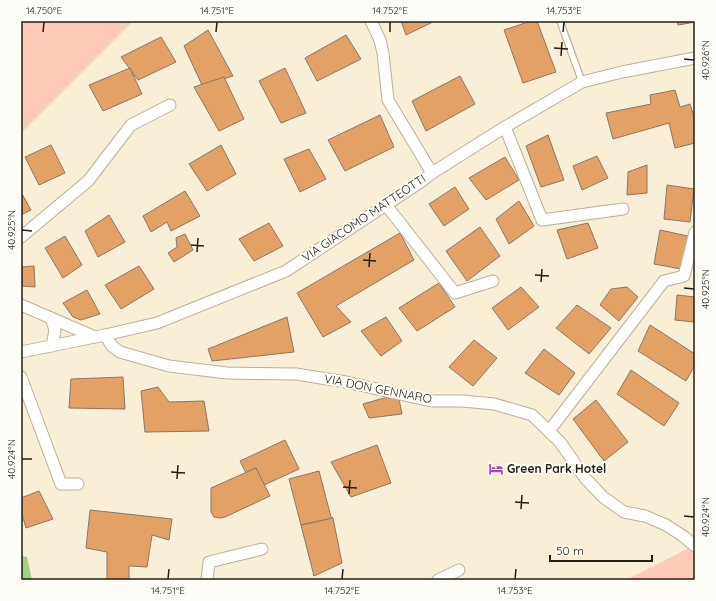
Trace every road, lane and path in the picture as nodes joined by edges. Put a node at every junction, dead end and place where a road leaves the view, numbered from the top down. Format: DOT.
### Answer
graph roads {
  1 [pos="371,21"];
  2 [pos="560,21"];
  3 [pos="695,58"];
  4 [pos="582,82"];
  5 [pos="170,105"];
  6 [pos="505,127"];
  7 [pos="432,173"];
  8 [pos="386,205"];
  9 [pos="622,210"];
  10 [pos="695,232"];
  11 [pos="21,237"];
  12 [pos="492,281"];
  13 [pos="22,307"];
  14 [pos="51,318"];
  15 [pos="100,336"];
  16 [pos="52,346"];
  17 [pos="21,352"];
  18 [pos="21,377"];
  19 [pos="549,431"];
  20 [pos="78,484"];
  21 [pos="695,546"];
  22 [pos="262,549"];
  23 [pos="459,570"];
  24 [pos="207,580"];
  25 [pos="438,580"];
  1 -- 7 [label="street"];
  2 -- 4 [label="lane"];
  3 -- 4 [label="street, VIA GIACOMO MATTEOTTI"];
  4 -- 6 [label="street, VIA GIACOMO MATTEOTTI"];
  5 -- 11 [label="street"];
  6 -- 7 [label="street, VIA GIACOMO MATTEOTTI"];
  6 -- 9 [label="street"];
  7 -- 8 [label="street, VIA GIACOMO MATTEOTTI"];
  8 -- 12 [label="street"];
  8 -- 15 [label="street, VIA GIACOMO MATTEOTTI"];
  10 -- 19 [label="street"];
  13 -- 14 [label="street"];
  14 -- 15 [label="street"];
  14 -- 16 [label="street"];
  15 -- 16 [label="street, VIA GIACOMO MATTEOTTI"];
  15 -- 19 [label="street, VIA DON GENNARO"];
  16 -- 17 [label="street, VIA GIACOMO MATTEOTTI"];
  18 -- 20 [label="street"];
  19 -- 21 [label="street, VIA DON GENNARO"];
  22 -- 24 [label="street"];
  23 -- 25 [label="street"];
}
